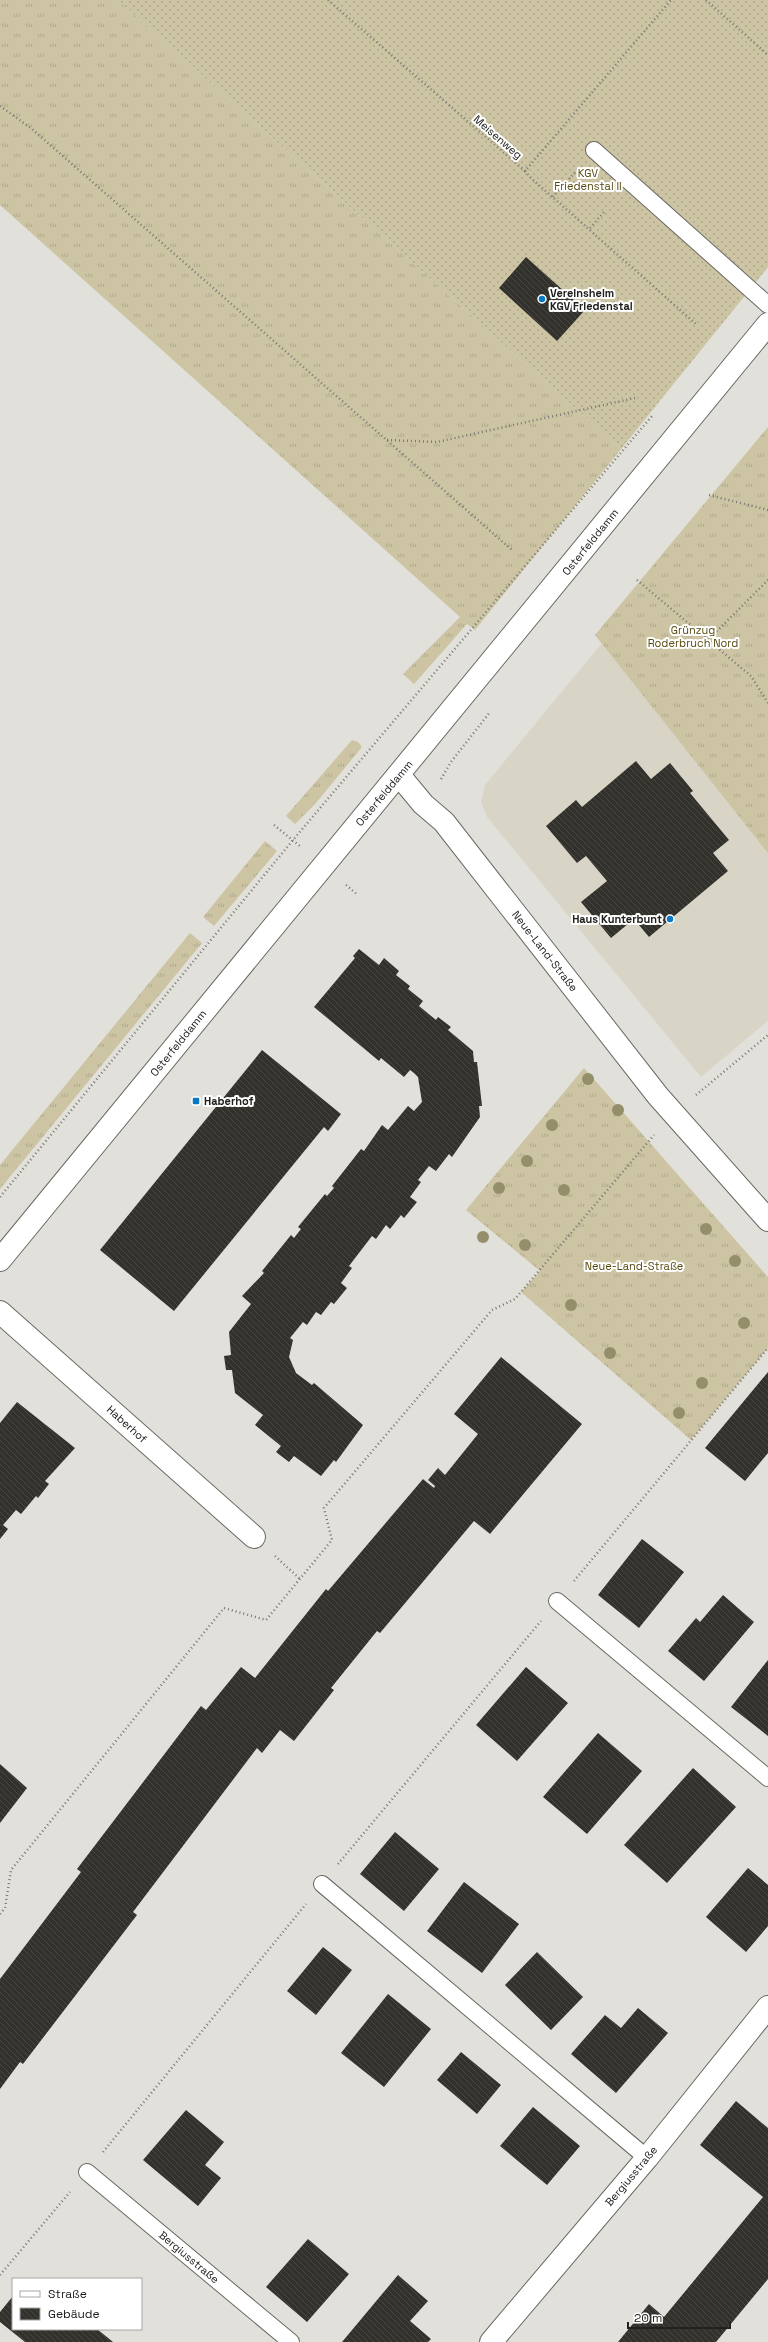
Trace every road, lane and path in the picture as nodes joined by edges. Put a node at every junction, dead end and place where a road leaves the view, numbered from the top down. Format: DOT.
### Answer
graph roads {
  1 [pos="328,0"];
  2 [pos="671,0"];
  3 [pos="706,0"];
  4 [pos="768,54"];
  5 [pos="0,106"];
  6 [pos="594,150"];
  7 [pos="525,171"];
  8 [pos="553,197"];
  9 [pos="605,211"];
  10 [pos="590,228"];
  11 [pos="768,305"];
  12 [pos="696,324"];
  13 [pos="768,324"];
  14 [pos="635,398"];
  15 [pos="653,415"];
  16 [pos="386,440"];
  17 [pos="709,495"];
  18 [pos="768,510"];
  19 [pos="512,550"];
  20 [pos="637,580"];
  21 [pos="768,580"];
  22 [pos="708,640"];
  23 [pos="768,703"];
  24 [pos="399,775"];
  25 [pos="274,825"];
  26 [pos="293,840"];
  27 [pos="306,852"];
  28 [pos="344,883"];
  29 [pos="358,895"];
  30 [pos="768,1035"];
  31 [pos="674,1114"];
  32 [pos="0,1197"];
  33 [pos="768,1220"];
  34 [pos="0,1260"];
  35 [pos="0,1312"];
  36 [pos="768,1348"];
  37 [pos="254,1537"];
  38 [pos="300,1579"];
  39 [pos="557,1601"];
  40 [pos="768,1778"];
  41 [pos="322,1884"];
  42 [pos="0,1914"];
  43 [pos="768,2007"];
  44 [pos="647,2158"];
  45 [pos="86,2172"];
  46 [pos="0,2275"];
  47 [pos="291,2342"];
  48 [pos="491,2342"];
  1 -- 7 [label="path, Meisenweg"];
  2 -- 7 [label="path, Meisenweg"];
  3 -- 4 [label="path"];
  5 -- 16 [label="path"];
  6 -- 8 [label="path"];
  6 -- 11 [label="lane"];
  7 -- 8 [label="path"];
  8 -- 10 [label="path"];
  9 -- 10 [label="path"];
  10 -- 12 [label="path"];
  13 -- 24 [label="street, Osterfelddamm"];
  14 -- 16 [label="path"];
  15 -- 26 [label="path"];
  16 -- 19 [label="path"];
  17 -- 18 [label="path"];
  20 -- 22 [label="path"];
  21 -- 22 [label="path"];
  22 -- 23 [label="path"];
  24 -- 31 [label="street, Neue-Land-Straße"];
  24 -- 34 [label="street, Osterfelddamm"];
  25 -- 26 [label="path"];
  26 -- 27 [label="path"];
  26 -- 32 [label="path"];
  28 -- 29 [label="path"];
  30 -- 31 [label="path"];
  31 -- 33 [label="street, Neue-Land-Straße"];
  31 -- 38 [label="path"];
  35 -- 37 [label="street, Haberhof"];
  36 -- 39 [label="path"];
  37 -- 38 [label="path"];
  38 -- 42 [label="path"];
  39 -- 40 [label="lane"];
  39 -- 41 [label="path"];
  41 -- 44 [label="lane"];
  41 -- 45 [label="path"];
  43 -- 44 [label="street, Bergiusstraße"];
  44 -- 48 [label="street, Bergiusstraße"];
  45 -- 46 [label="path"];
  45 -- 47 [label="lane, Bergiusstraße"];
}
